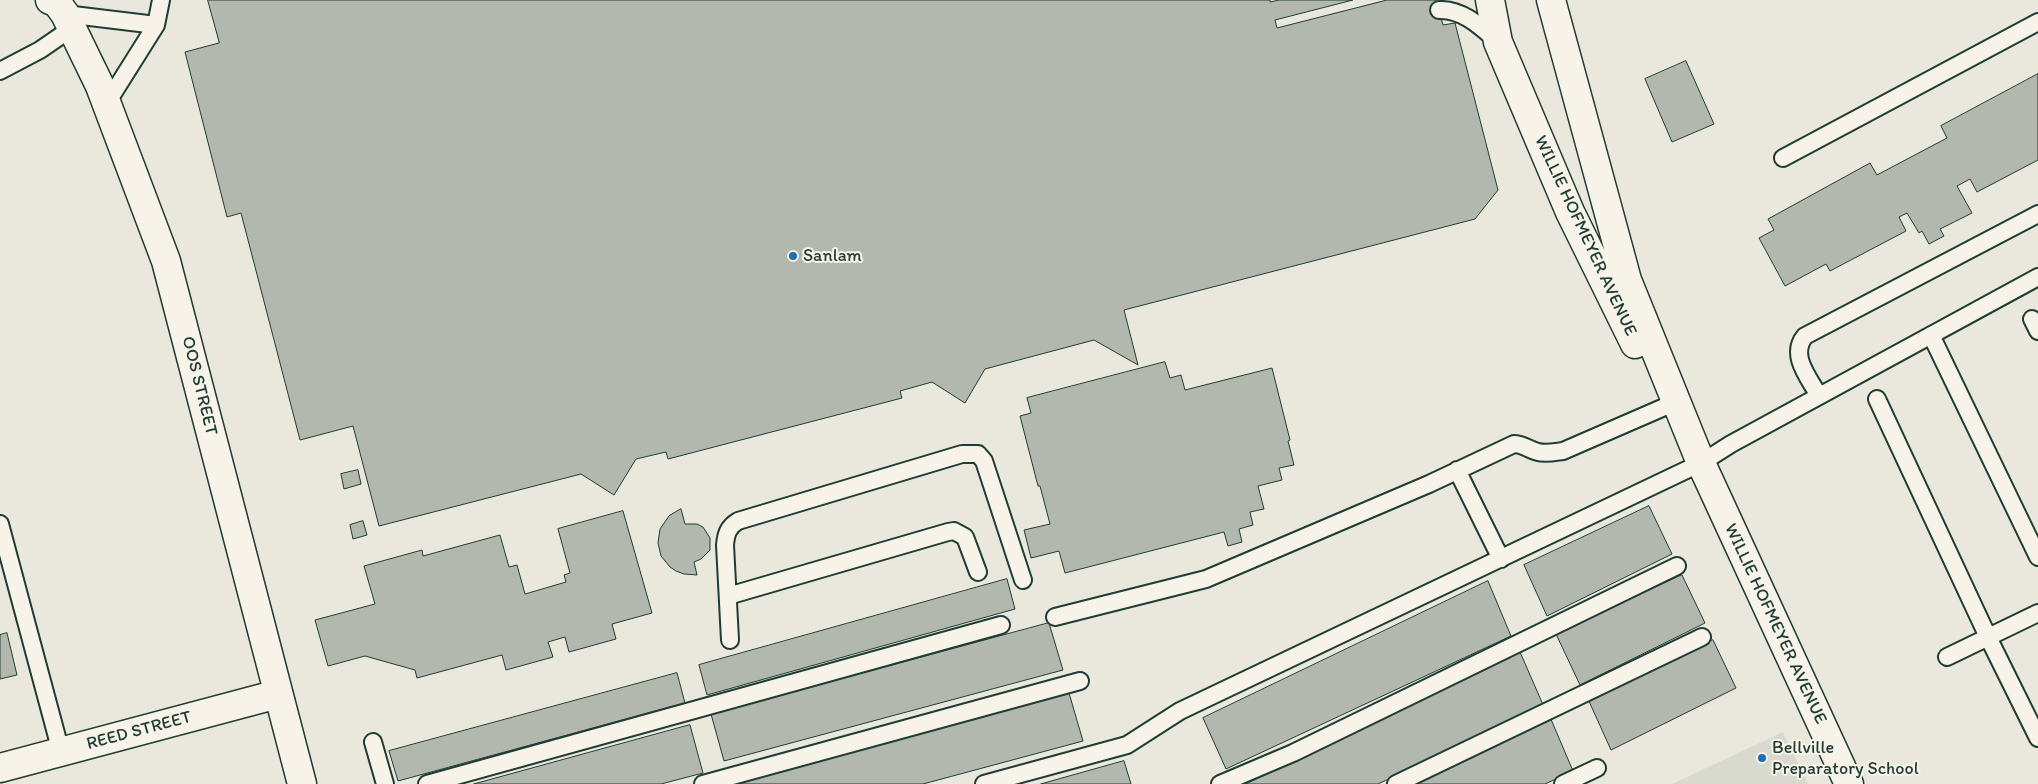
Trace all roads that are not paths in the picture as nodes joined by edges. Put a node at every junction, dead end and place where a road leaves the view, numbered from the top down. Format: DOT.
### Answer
graph roads {
  1 [pos="161,0"];
  2 [pos="1463,0"];
  3 [pos="1490,0"];
  4 [pos="1552,0"];
  5 [pos="60,9"];
  6 [pos="2038,22"];
  7 [pos="156,25"];
  8 [pos="1498,42"];
  9 [pos="0,72"];
  10 [pos="107,103"];
  11 [pos="1783,158"];
  12 [pos="2038,214"];
  13 [pos="2038,277"];
  14 [pos="1931,335"];
  15 [pos="1818,396"];
  16 [pos="1877,399"];
  17 [pos="1672,403"];
  18 [pos="1701,463"];
  19 [pos="1457,470"];
  20 [pos="0,524"];
  21 [pos="2038,557"];
  22 [pos="1501,559"];
  23 [pos="1677,566"];
  24 [pos="978,572"];
  25 [pos="1023,580"];
  26 [pos="728,596"];
  27 [pos="2038,613"];
  28 [pos="1055,617"];
  29 [pos="1001,624"];
  30 [pos="1702,636"];
  31 [pos="1988,637"];
  32 [pos="730,640"];
  33 [pos="1946,657"];
  34 [pos="1080,681"];
  35 [pos="278,694"];
  36 [pos="2038,738"];
  37 [pos="373,742"];
  38 [pos="61,752"];
  39 [pos="0,768"];
  40 [pos="1597,768"];
  41 [pos="302,784"];
  42 [pos="385,784"];
  43 [pos="427,784"];
  44 [pos="702,784"];
  45 [pos="984,784"];
  46 [pos="1220,784"];
  47 [pos="1396,784"];
  48 [pos="1563,784"];
  49 [pos="1849,784"];
  1 -- 7 [label="lane"];
  2 -- 8 [label="lane"];
  3 -- 8 [label="street, WILLIE HOFMEYER AVENUE"];
  4 -- 17 [label="street, WILLIE HOFMEYER AVENUE"];
  5 -- 7 [label="lane"];
  5 -- 9 [label="lane"];
  5 -- 10 [label="street, OOS STREET"];
  6 -- 11 [label="lane"];
  7 -- 10 [label="lane"];
  8 -- 17 [label="street, WILLIE HOFMEYER AVENUE"];
  10 -- 35 [label="street, OOS STREET"];
  12 -- 15 [label="lane"];
  13 -- 14 [label="lane"];
  14 -- 15 [label="lane"];
  14 -- 21 [label="lane"];
  15 -- 18 [label="lane"];
  16 -- 31 [label="lane"];
  17 -- 18 [label="street, WILLIE HOFMEYER AVENUE"];
  17 -- 19 [label="lane"];
  18 -- 22 [label="lane"];
  18 -- 49 [label="street, WILLIE HOFMEYER AVENUE"];
  19 -- 22 [label="lane"];
  19 -- 28 [label="lane"];
  20 -- 38 [label="lane"];
  22 -- 45 [label="lane"];
  23 -- 46 [label="lane"];
  24 -- 26 [label="lane"];
  25 -- 26 [label="lane"];
  26 -- 32 [label="lane"];
  27 -- 31 [label="lane"];
  29 -- 43 [label="lane"];
  30 -- 47 [label="lane"];
  31 -- 33 [label="lane"];
  31 -- 36 [label="lane"];
  34 -- 44 [label="lane"];
  35 -- 38 [label="street, REED STREET"];
  35 -- 41 [label="street, OOS STREET"];
  37 -- 42 [label="lane"];
  38 -- 39 [label="street, REED STREET"];
  40 -- 48 [label="lane"];
}
